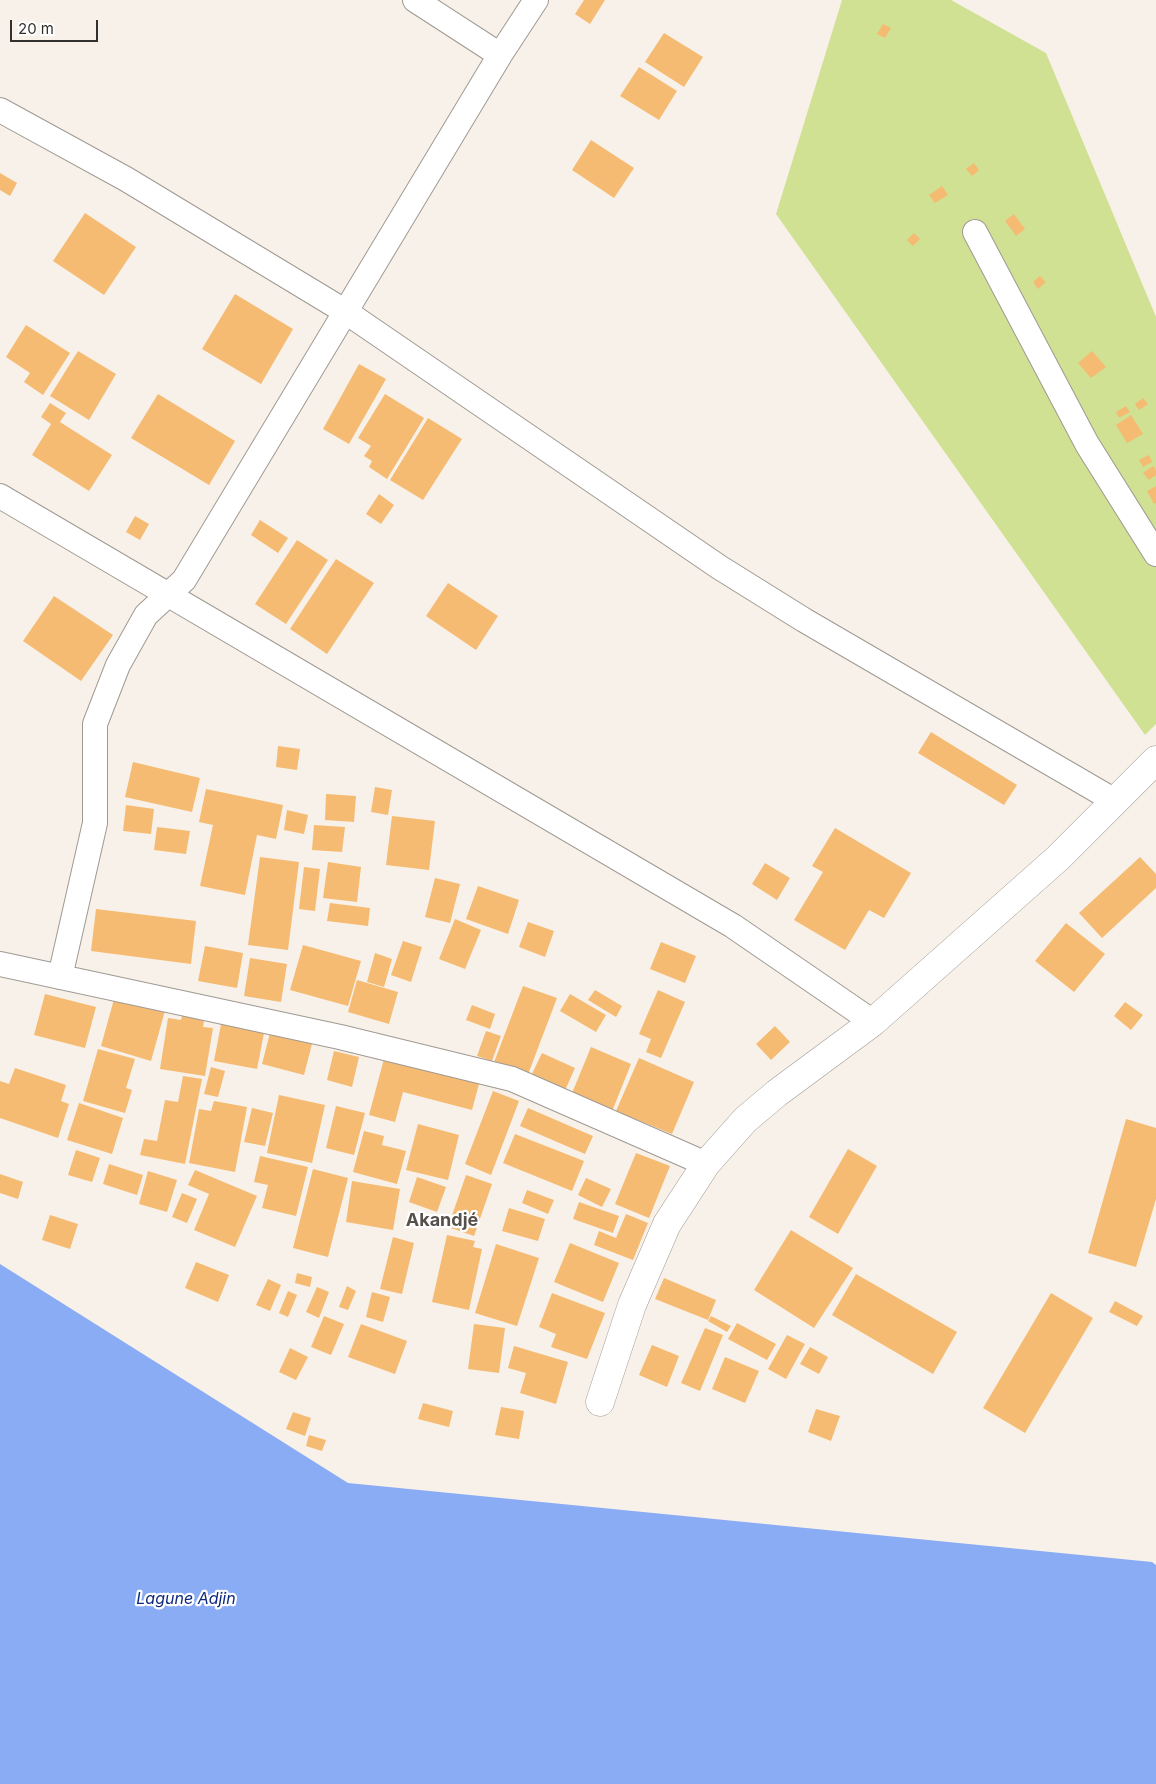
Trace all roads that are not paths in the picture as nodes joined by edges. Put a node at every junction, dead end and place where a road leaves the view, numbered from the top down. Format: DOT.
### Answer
graph roads {
  1 [pos="415,0"];
  2 [pos="536,0"];
  3 [pos="500,56"];
  4 [pos="0,110"];
  5 [pos="974,232"];
  6 [pos="346,312"];
  7 [pos="0,496"];
  8 [pos="1156,554"];
  9 [pos="168,595"];
  10 [pos="1156,760"];
  11 [pos="1115,801"];
  12 [pos="0,964"];
  13 [pos="60,977"];
  14 [pos="873,1022"];
  15 [pos="706,1164"];
  16 [pos="600,1402"];
  1 -- 3 [label="street"];
  2 -- 3 [label="street"];
  3 -- 6 [label="street"];
  4 -- 6 [label="street"];
  5 -- 8 [label="street"];
  6 -- 9 [label="street"];
  6 -- 11 [label="street"];
  7 -- 9 [label="street"];
  9 -- 13 [label="street"];
  9 -- 14 [label="street"];
  10 -- 11 [label="street"];
  11 -- 14 [label="street"];
  12 -- 13 [label="street"];
  13 -- 15 [label="street"];
  14 -- 15 [label="street"];
  15 -- 16 [label="street"];
}
